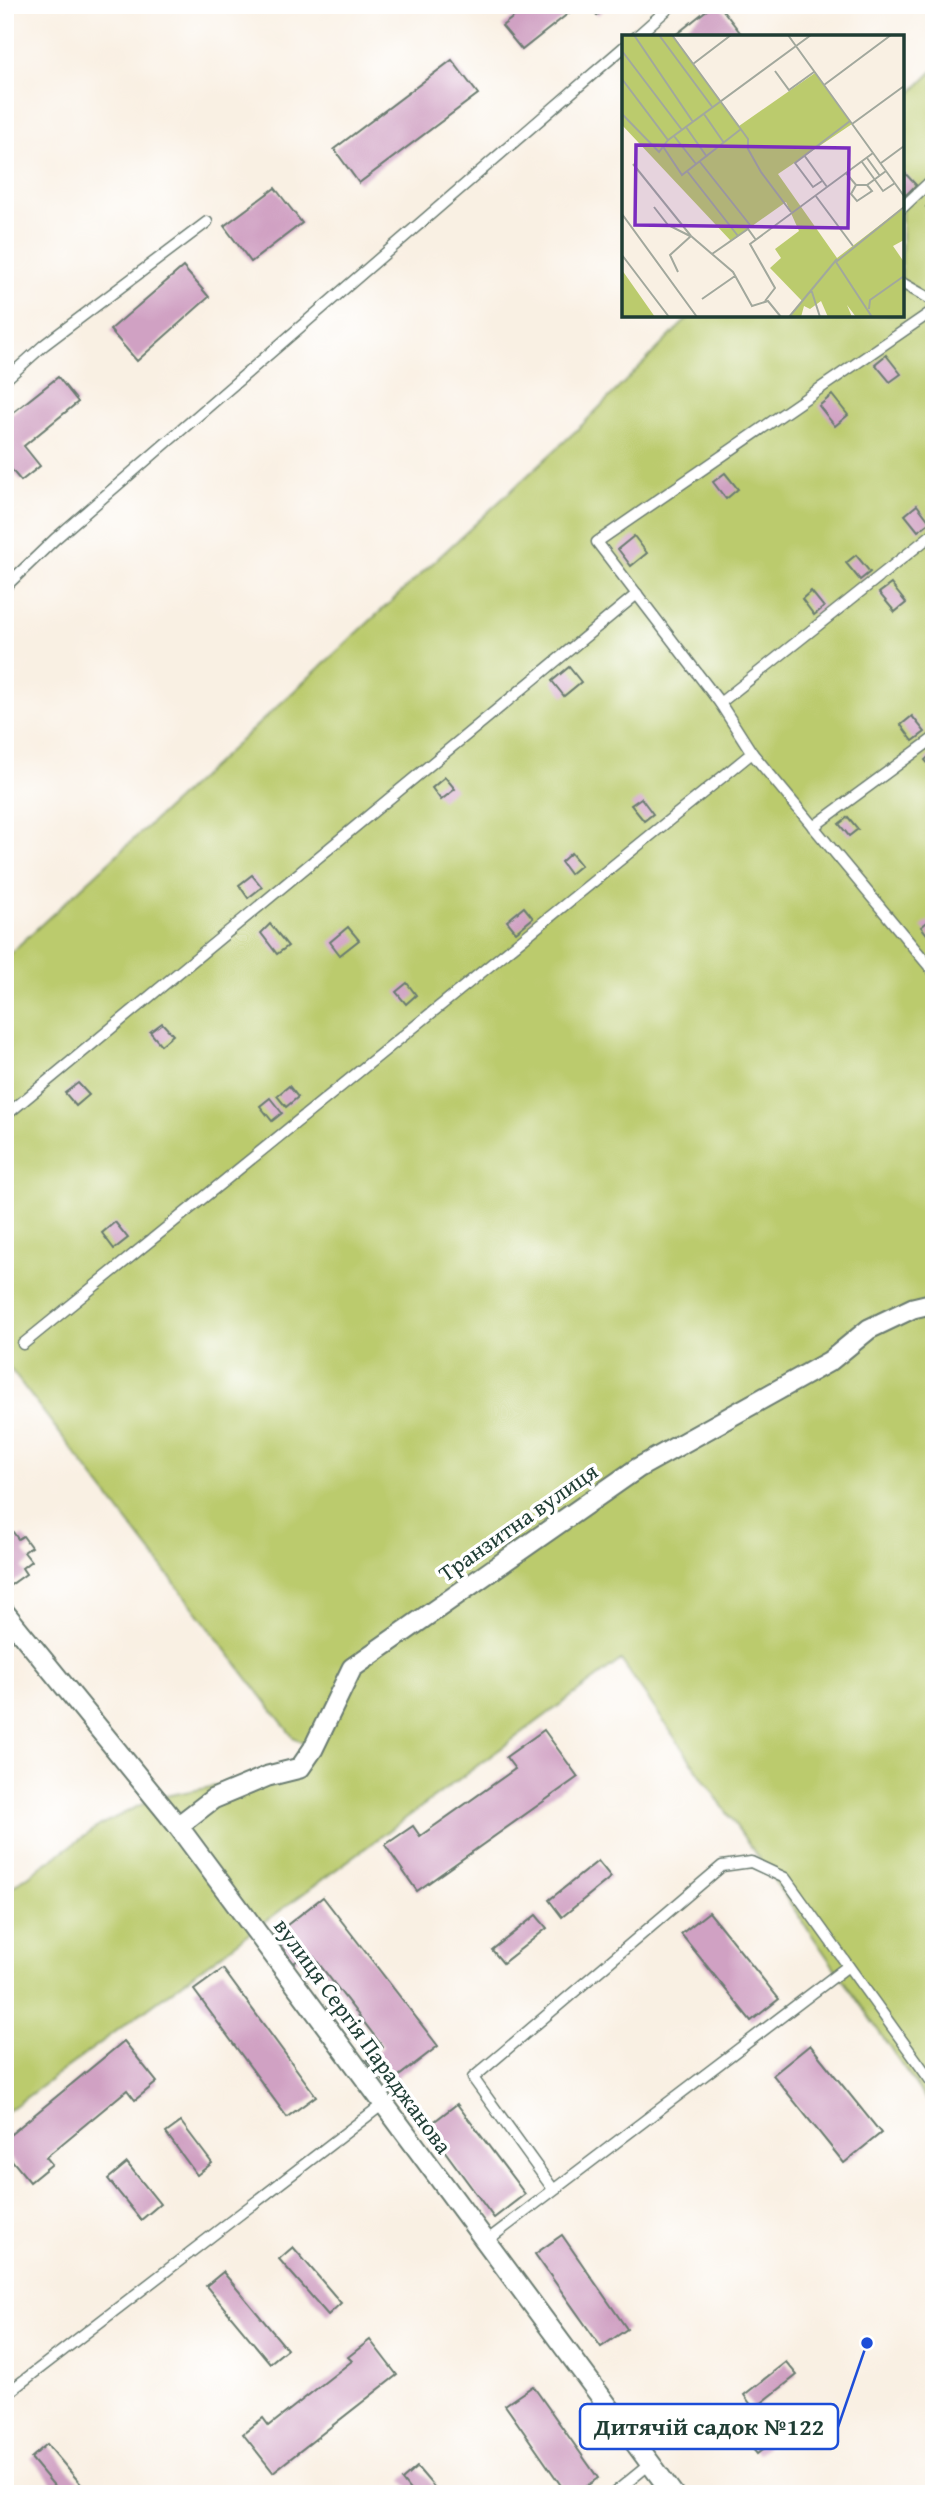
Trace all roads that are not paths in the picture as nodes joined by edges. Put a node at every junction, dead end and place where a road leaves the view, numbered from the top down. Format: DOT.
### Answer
graph roads {
  1 [pos="672,5"];
  2 [pos="638,35"];
  3 [pos="622,49"];
  4 [pos="934,178"];
  5 [pos="904,206"];
  6 [pos="207,222"];
  7 [pos="904,284"];
  8 [pos="934,301"];
  9 [pos="934,310"];
  10 [pos="5,380"];
  11 [pos="934,533"];
  12 [pos="5,587"];
  13 [pos="637,594"];
  14 [pos="720,703"];
  15 [pos="934,738"];
  16 [pos="752,753"];
  17 [pos="813,827"];
  18 [pos="934,972"];
  19 [pos="5,1116"];
  20 [pos="934,1303"];
  21 [pos="23,1345"];
  22 [pos="5,1613"];
  23 [pos="177,1826"];
  24 [pos="848,1966"];
  25 [pos="934,2085"];
  26 [pos="383,2104"];
  27 [pos="554,2189"];
  28 [pos="485,2242"];
  29 [pos="5,2395"];
  30 [pos="651,2463"];
  31 [pos="613,2494"];
  32 [pos="673,2494"];
  1 -- 2 [label="lane"];
  3 -- 12 [label="lane"];
  4 -- 5 [label="lane"];
  6 -- 10 [label="lane"];
  7 -- 8 [label="lane"];
  9 -- 13 [label="lane"];
  11 -- 14 [label="lane"];
  13 -- 14 [label="lane"];
  13 -- 19 [label="lane"];
  14 -- 16 [label="lane"];
  15 -- 17 [label="lane"];
  16 -- 17 [label="lane"];
  16 -- 21 [label="lane"];
  17 -- 18 [label="lane"];
  20 -- 23 [label="street, Транзитна вулиця"];
  22 -- 23 [label="street, вулиця Сергія Параджанова"];
  23 -- 26 [label="street, вулиця Сергія Параджанова"];
  24 -- 25 [label="lane"];
  24 -- 27 [label="lane"];
  24 -- 27 [label="lane"];
  26 -- 28 [label="street, вулиця Сергія Параджанова"];
  26 -- 29 [label="lane"];
  27 -- 28 [label="lane"];
  28 -- 30 [label="street, вулиця Сергія Параджанова"];
  30 -- 31 [label="lane"];
  30 -- 32 [label="street, вулиця Сергія Параджанова"];
}
